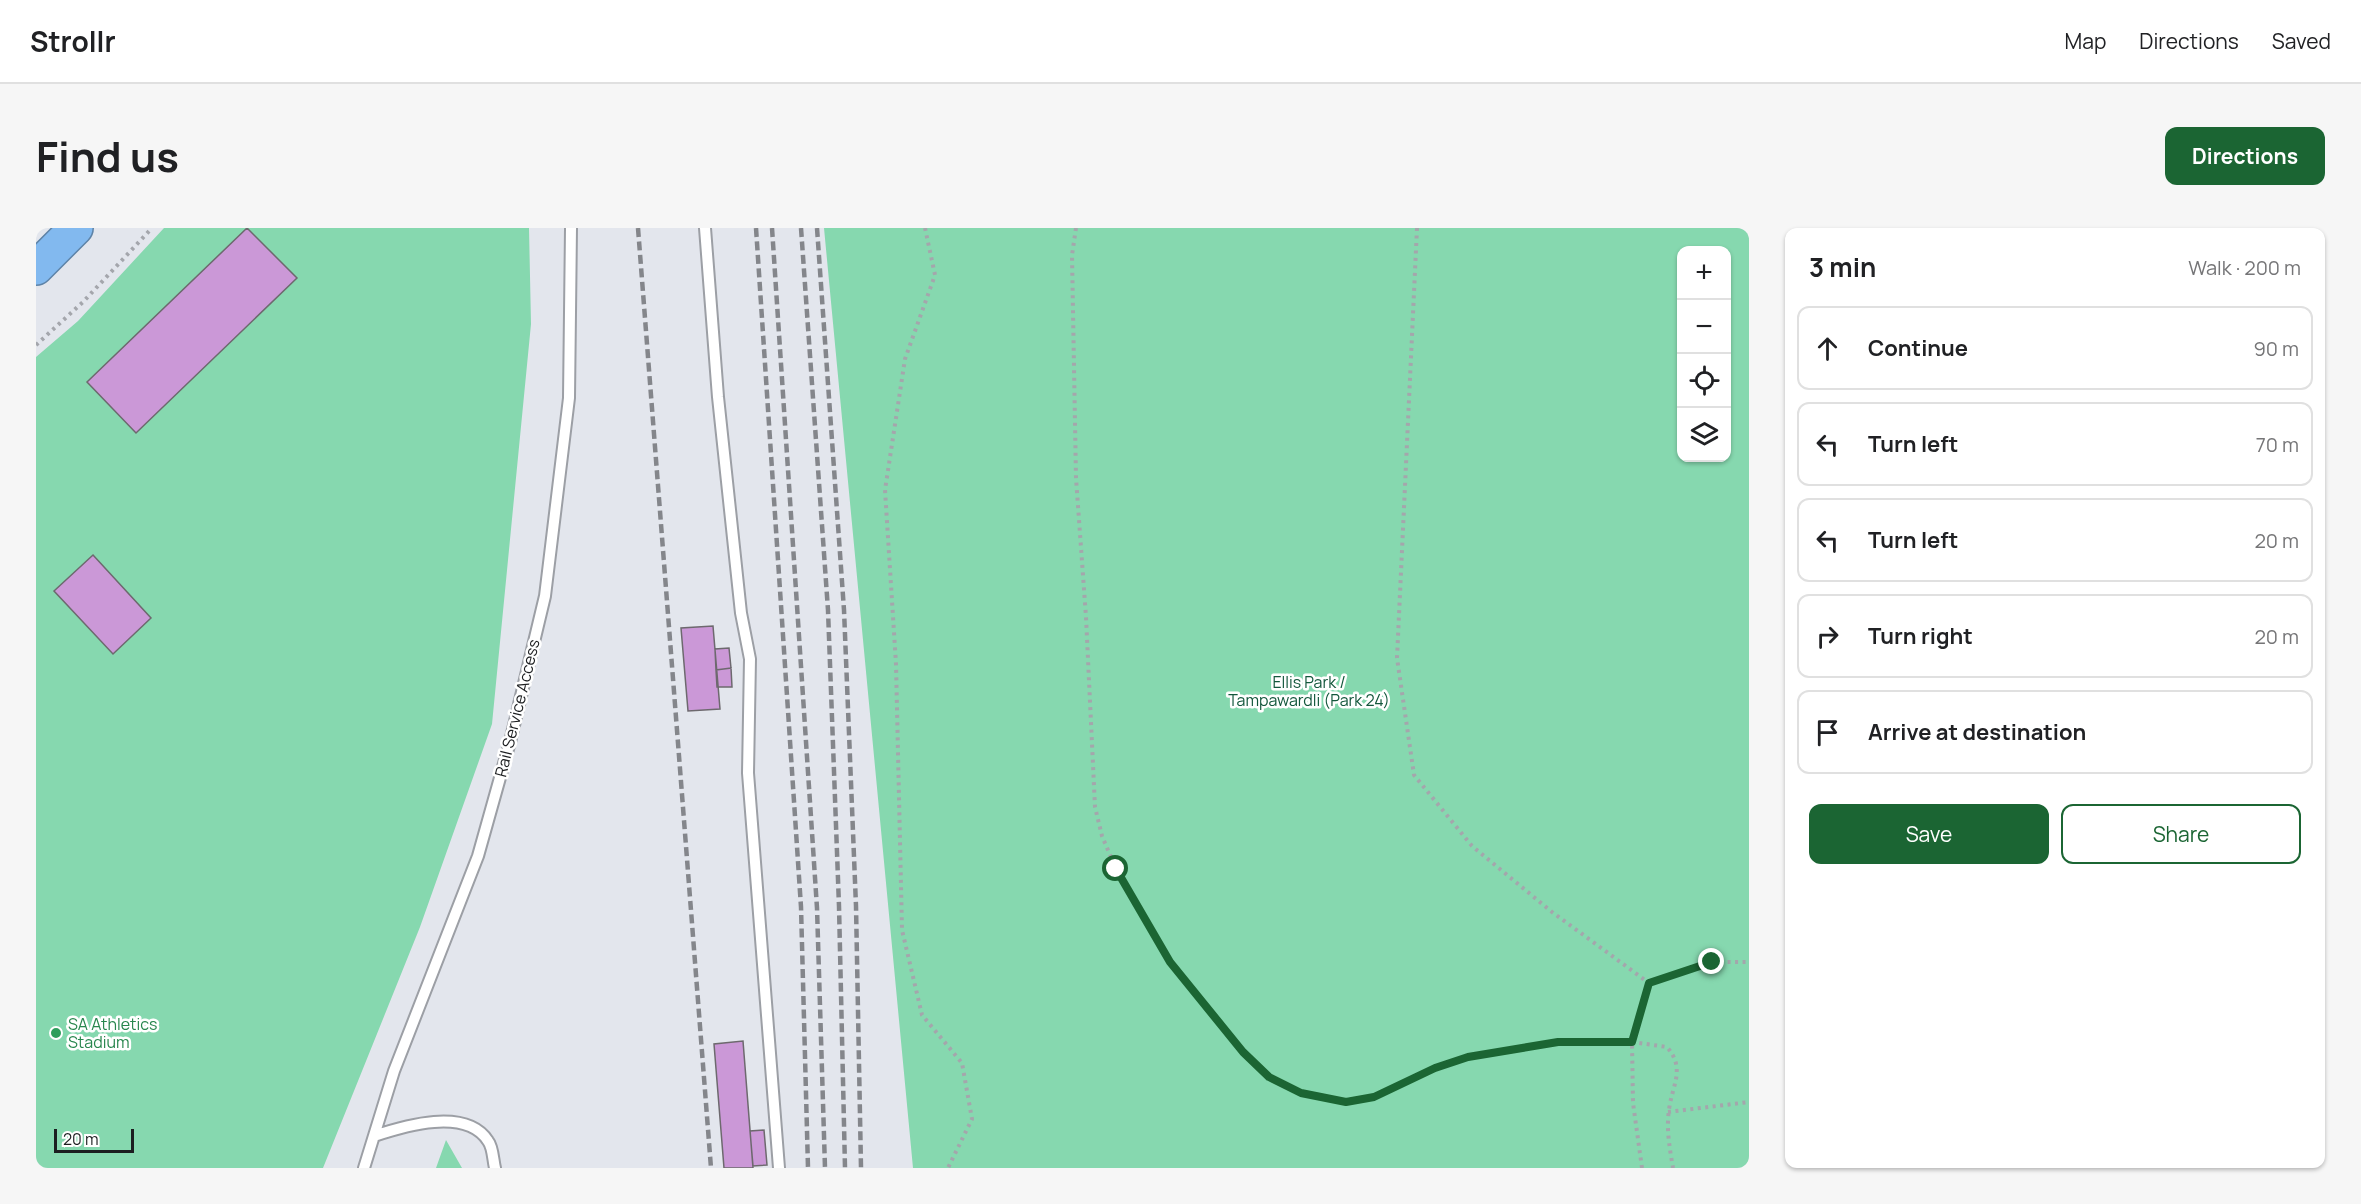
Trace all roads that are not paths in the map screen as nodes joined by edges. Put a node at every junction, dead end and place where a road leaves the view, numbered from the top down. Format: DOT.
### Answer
graph roads {
  1 [pos="76,228"];
  2 [pos="571,228"];
  3 [pos="705,228"];
  4 [pos="36,268"];
  5 [pos="374,1136"];
  6 [pos="364,1168"];
  7 [pos="495,1168"];
  8 [pos="779,1168"];
  1 -- 4 [label="highway"];
  2 -- 5 [label="lane, Rail Service Access"];
  3 -- 8 [label="lane"];
  5 -- 6 [label="lane, Rail Service Access"];
  5 -- 7 [label="lane"];
}
